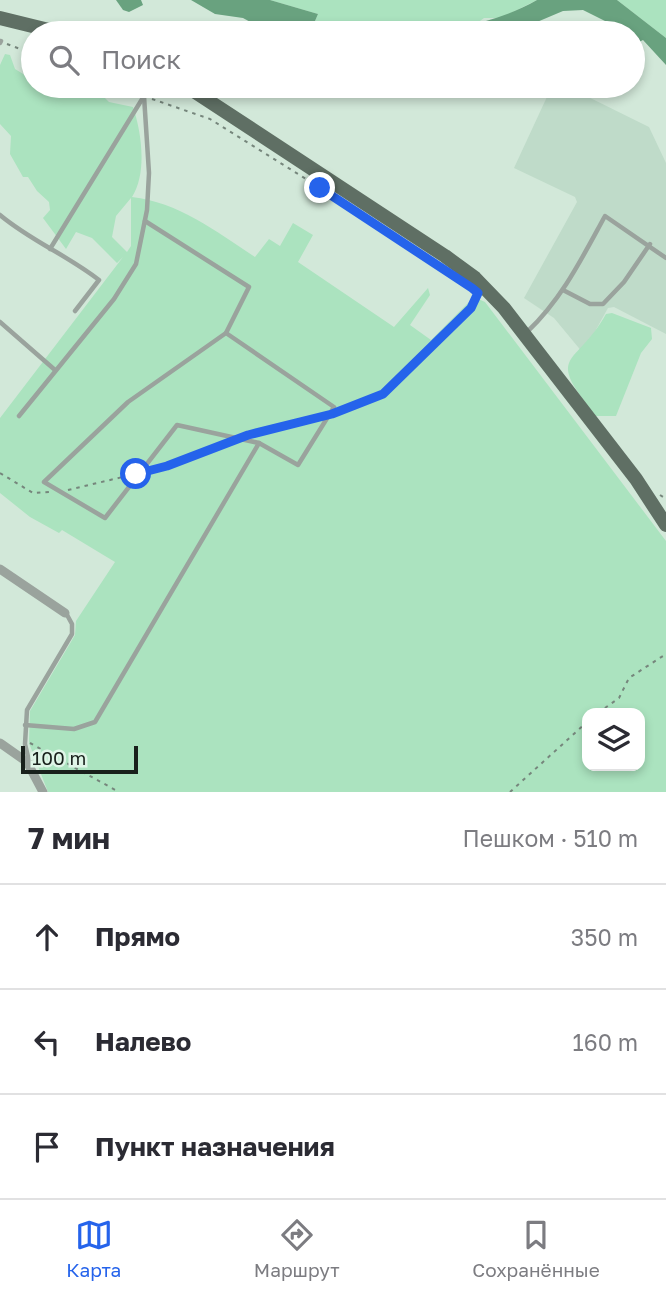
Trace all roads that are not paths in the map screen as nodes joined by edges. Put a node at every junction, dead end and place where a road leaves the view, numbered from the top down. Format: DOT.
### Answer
graph roads {
  1 [pos="0,18"];
  2 [pos="21,23"];
  3 [pos="143,98"];
  4 [pos="144,98"];
  5 [pos="207,98"];
  6 [pos="0,215"];
  7 [pos="145,221"];
  8 [pos="650,244"];
  9 [pos="50,249"];
  10 [pos="666,258"];
  11 [pos="563,290"];
  12 [pos="75,311"];
  13 [pos="0,322"];
  14 [pos="226,332"];
  15 [pos="524,335"];
  16 [pos="55,370"];
  17 [pos="19,416"];
  18 [pos="259,443"];
  19 [pos="666,525"];
  20 [pos="0,569"];
  21 [pos="65,613"];
  22 [pos="25,725"];
  23 [pos="1,744"];
  24 [pos="30,764"];
  25 [pos="43,792"];
  1 -- 2 [label="main road"];
  3 -- 9 [label="lane"];
  4 -- 7 [label="lane"];
  5 -- 15 [label="main road"];
  6 -- 9 [label="lane"];
  7 -- 14 [label="lane"];
  7 -- 16 [label="lane"];
  8 -- 10 [label="lane"];
  8 -- 11 [label="lane"];
  8 -- 11 [label="lane"];
  9 -- 12 [label="lane"];
  11 -- 15 [label="lane"];
  13 -- 16 [label="lane"];
  14 -- 18 [label="lane"];
  14 -- 18 [label="lane"];
  15 -- 19 [label="main road"];
  16 -- 17 [label="lane"];
  18 -- 22 [label="lane"];
  20 -- 21 [label="street"];
  21 -- 22 [label="lane"];
  22 -- 24 [label="lane"];
  23 -- 24 [label="street"];
  24 -- 25 [label="street"];
}
